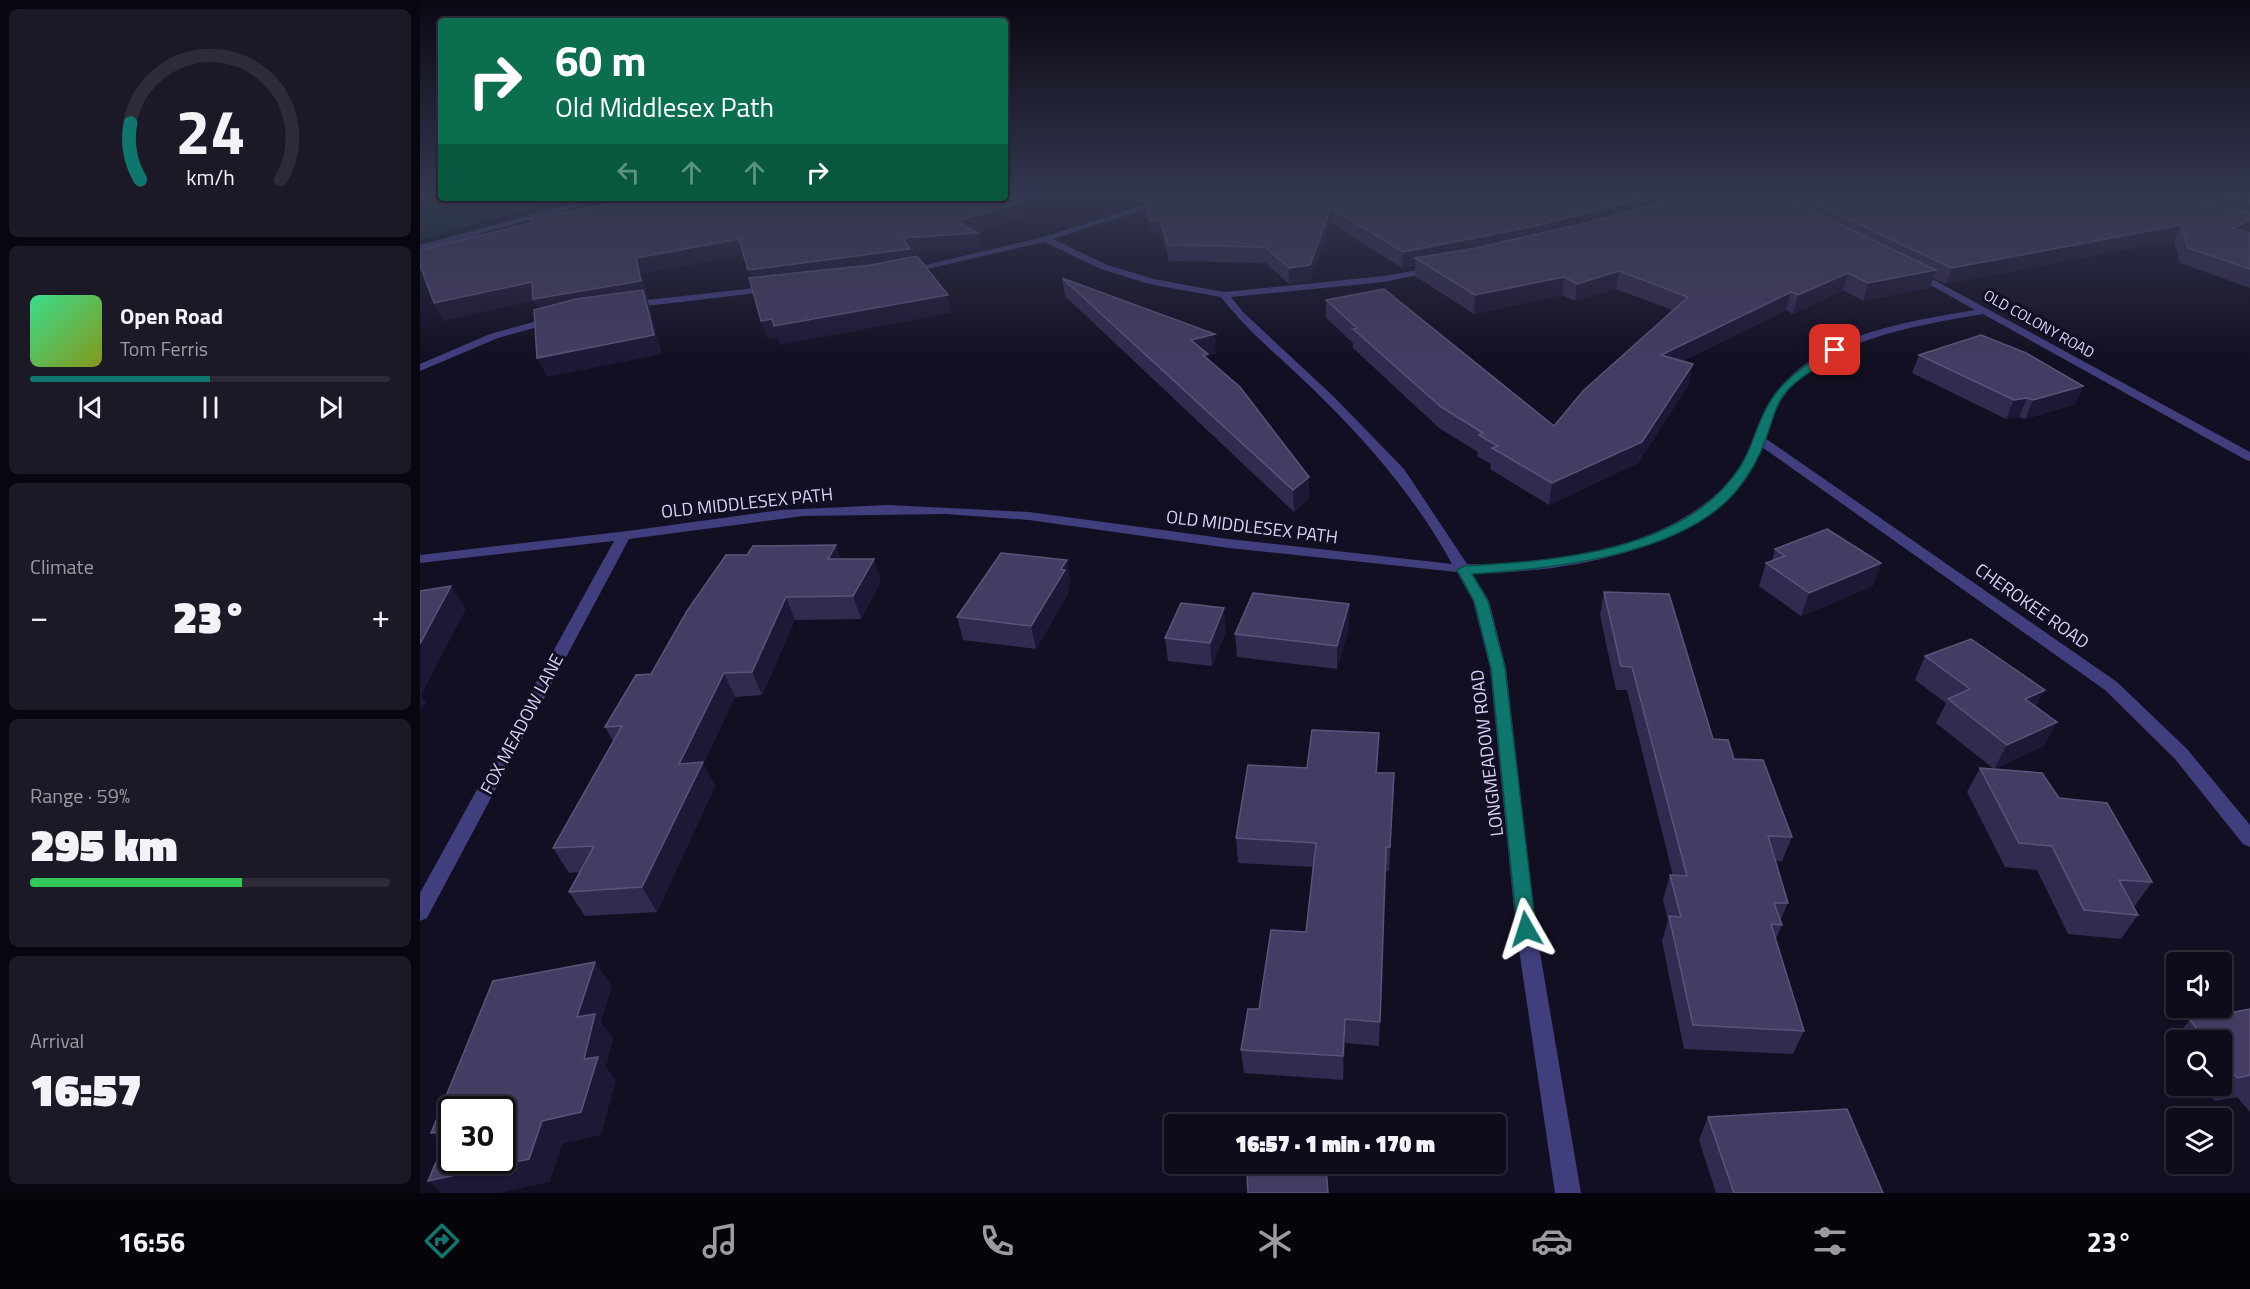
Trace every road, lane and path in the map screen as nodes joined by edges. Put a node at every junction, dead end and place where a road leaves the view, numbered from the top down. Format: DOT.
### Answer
graph roads {
  1 [pos="1002,249"];
  2 [pos="1065,249"];
  3 [pos="1905,267"];
  4 [pos="1441,268"];
  5 [pos="895,273"];
  6 [pos="780,288"];
  7 [pos="1224,295"];
  8 [pos="620,307"];
  9 [pos="1984,311"];
  10 [pos="564,317"];
  11 [pos="420,368"];
  12 [pos="1760,440"];
  13 [pos="2250,457"];
  14 [pos="624,535"];
  15 [pos="420,559"];
  16 [pos="1464,570"];
  17 [pos="2250,839"];
  18 [pos="420,912"];
  19 [pos="1568,1193"];
  1 -- 5 [label="street"];
  2 -- 7 [label="street"];
  3 -- 9 [label="street, OLD COLONY ROAD"];
  4 -- 7 [label="street"];
  6 -- 8 [label="street"];
  7 -- 16 [label="street, LONGMEADOW ROAD"];
  9 -- 12 [label="street, OLD MIDDLESEX PATH"];
  9 -- 13 [label="street, OLD COLONY ROAD"];
  10 -- 11 [label="street"];
  12 -- 16 [label="street, OLD MIDDLESEX PATH"];
  12 -- 17 [label="street, CHEROKEE ROAD"];
  14 -- 15 [label="street, OLD MIDDLESEX PATH"];
  14 -- 16 [label="street, OLD MIDDLESEX PATH"];
  14 -- 18 [label="street, FOX MEADOW LANE"];
  16 -- 19 [label="street, LONGMEADOW ROAD"];
}
